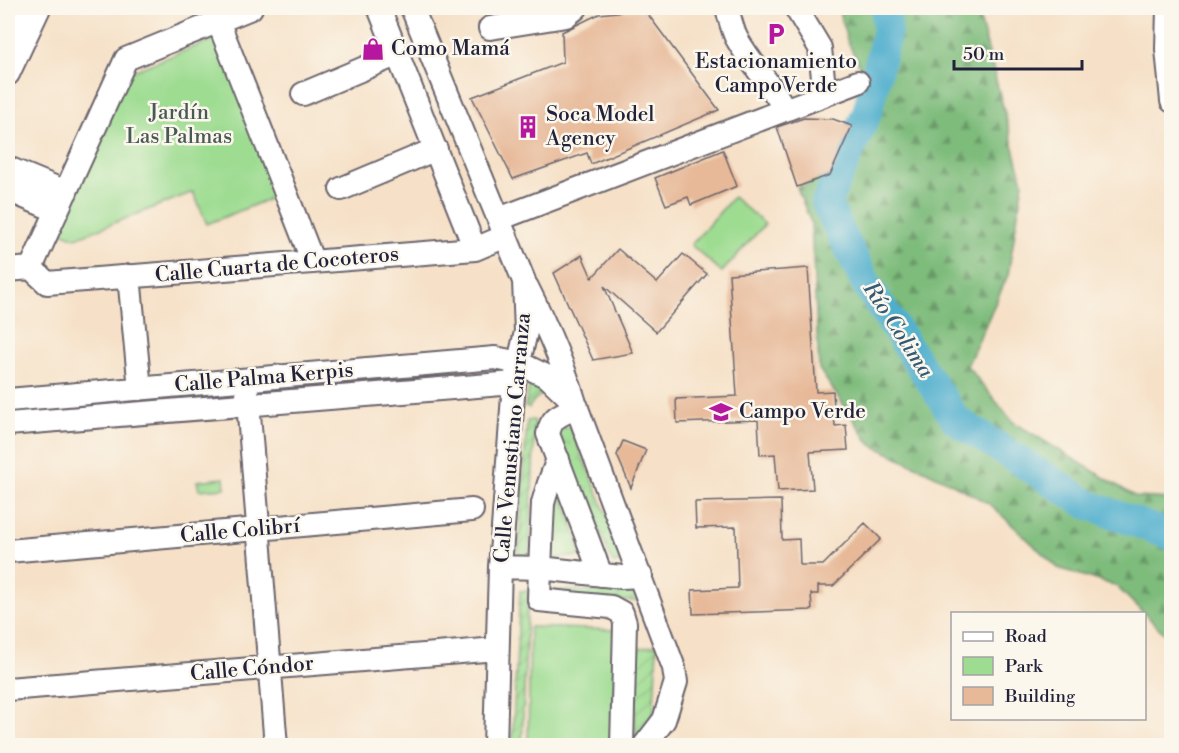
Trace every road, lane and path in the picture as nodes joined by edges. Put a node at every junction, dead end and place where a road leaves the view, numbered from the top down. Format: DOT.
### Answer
graph roads {
  1 [pos="20,8"];
  2 [pos="39,8"];
  3 [pos="251,8"];
  4 [pos="379,8"];
  5 [pos="412,8"];
  6 [pos="576,8"];
  7 [pos="727,8"];
  8 [pos="796,8"];
  9 [pos="1168,8"];
  10 [pos="218,21"];
  11 [pos="490,28"];
  12 [pos="8,34"];
  13 [pos="398,54"];
  14 [pos="8,74"];
  15 [pos="858,82"];
  16 [pos="303,94"];
  17 [pos="821,96"];
  18 [pos="1172,101"];
  19 [pos="785,110"];
  20 [pos="436,149"];
  21 [pos="8,168"];
  22 [pos="341,189"];
  23 [pos="8,190"];
  24 [pos="61,201"];
  25 [pos="502,228"];
  26 [pos="476,249"];
  27 [pos="313,262"];
  28 [pos="8,270"];
  29 [pos="39,276"];
  30 [pos="129,276"];
  31 [pos="524,281"];
  32 [pos="517,373"];
  33 [pos="246,380"];
  34 [pos="140,389"];
  35 [pos="8,400"];
  36 [pos="248,405"];
  37 [pos="576,405"];
  38 [pos="8,424"];
  39 [pos="558,459"];
  40 [pos="472,510"];
  41 [pos="258,529"];
  42 [pos="8,551"];
  43 [pos="501,567"];
  44 [pos="540,568"];
  45 [pos="601,575"];
  46 [pos="641,576"];
  47 [pos="659,629"];
  48 [pos="624,630"];
  49 [pos="497,649"];
  50 [pos="270,667"];
  51 [pos="8,688"];
  52 [pos="276,746"];
  53 [pos="495,746"];
  54 [pos="622,746"];
  55 [pos="644,746"];
  1 -- 12 [label="street"];
  2 -- 14 [label="street"];
  3 -- 10 [label="street"];
  4 -- 13 [label="street"];
  5 -- 25 [label="street, Calle Venustiano Carranza"];
  6 -- 11 [label="street"];
  7 -- 19 [label="street"];
  8 -- 17 [label="street"];
  9 -- 18 [label="street"];
  10 -- 24 [label="street"];
  10 -- 27 [label="street"];
  13 -- 16 [label="street"];
  13 -- 20 [label="street"];
  15 -- 17 [label="street, Calle Cuarta de Cocoteros"];
  17 -- 19 [label="street, Calle Cuarta de Cocoteros"];
  19 -- 25 [label="street, Calle Cuarta de Cocoteros"];
  20 -- 22 [label="street"];
  20 -- 26 [label="street"];
  21 -- 24 [label="street"];
  23 -- 24 [label="street"];
  24 -- 29 [label="street"];
  25 -- 26 [label="street, Calle Cuarta de Cocoteros"];
  25 -- 31 [label="street, Calle Venustiano Carranza"];
  26 -- 27 [label="street, Calle Cuarta de Cocoteros"];
  27 -- 30 [label="street, Calle Cuarta de Cocoteros"];
  28 -- 29 [label="street, Calle Cuarta de Cocoteros"];
  29 -- 30 [label="street, Calle Cuarta de Cocoteros"];
  30 -- 34 [label="street"];
  31 -- 32 [label="street, Calle Venustiano Carranza"];
  31 -- 37 [label="street"];
  32 -- 33 [label="street, Calle Palma Kerpis"];
  32 -- 36 [label="street, Calle Palma Kerpis"];
  32 -- 37 [label="street"];
  32 -- 43 [label="street, Calle Venustiano Carranza"];
  33 -- 34 [label="street, Calle Palma Kerpis"];
  33 -- 36 [label="street"];
  34 -- 35 [label="street, Calle Palma Kerpis"];
  36 -- 38 [label="street, Calle Palma Kerpis"];
  36 -- 41 [label="street"];
  37 -- 39 [label="street"];
  37 -- 46 [label="street"];
  39 -- 44 [label="street"];
  39 -- 45 [label="street"];
  40 -- 41 [label="street, Calle Colibrí"];
  41 -- 42 [label="street, Calle Colibrí"];
  41 -- 50 [label="street"];
  43 -- 44 [label="street"];
  43 -- 49 [label="street, Calle Venustiano Carranza"];
  44 -- 45 [label="street"];
  44 -- 48 [label="street"];
  45 -- 46 [label="street"];
  46 -- 47 [label="street"];
  47 -- 48 [label="street"];
  47 -- 55 [label="street"];
  48 -- 54 [label="street"];
  49 -- 50 [label="street, Calle Cóndor"];
  49 -- 53 [label="street, Calle Venustiano Carranza"];
  50 -- 51 [label="street, Calle Cóndor"];
  50 -- 52 [label="street"];
}
